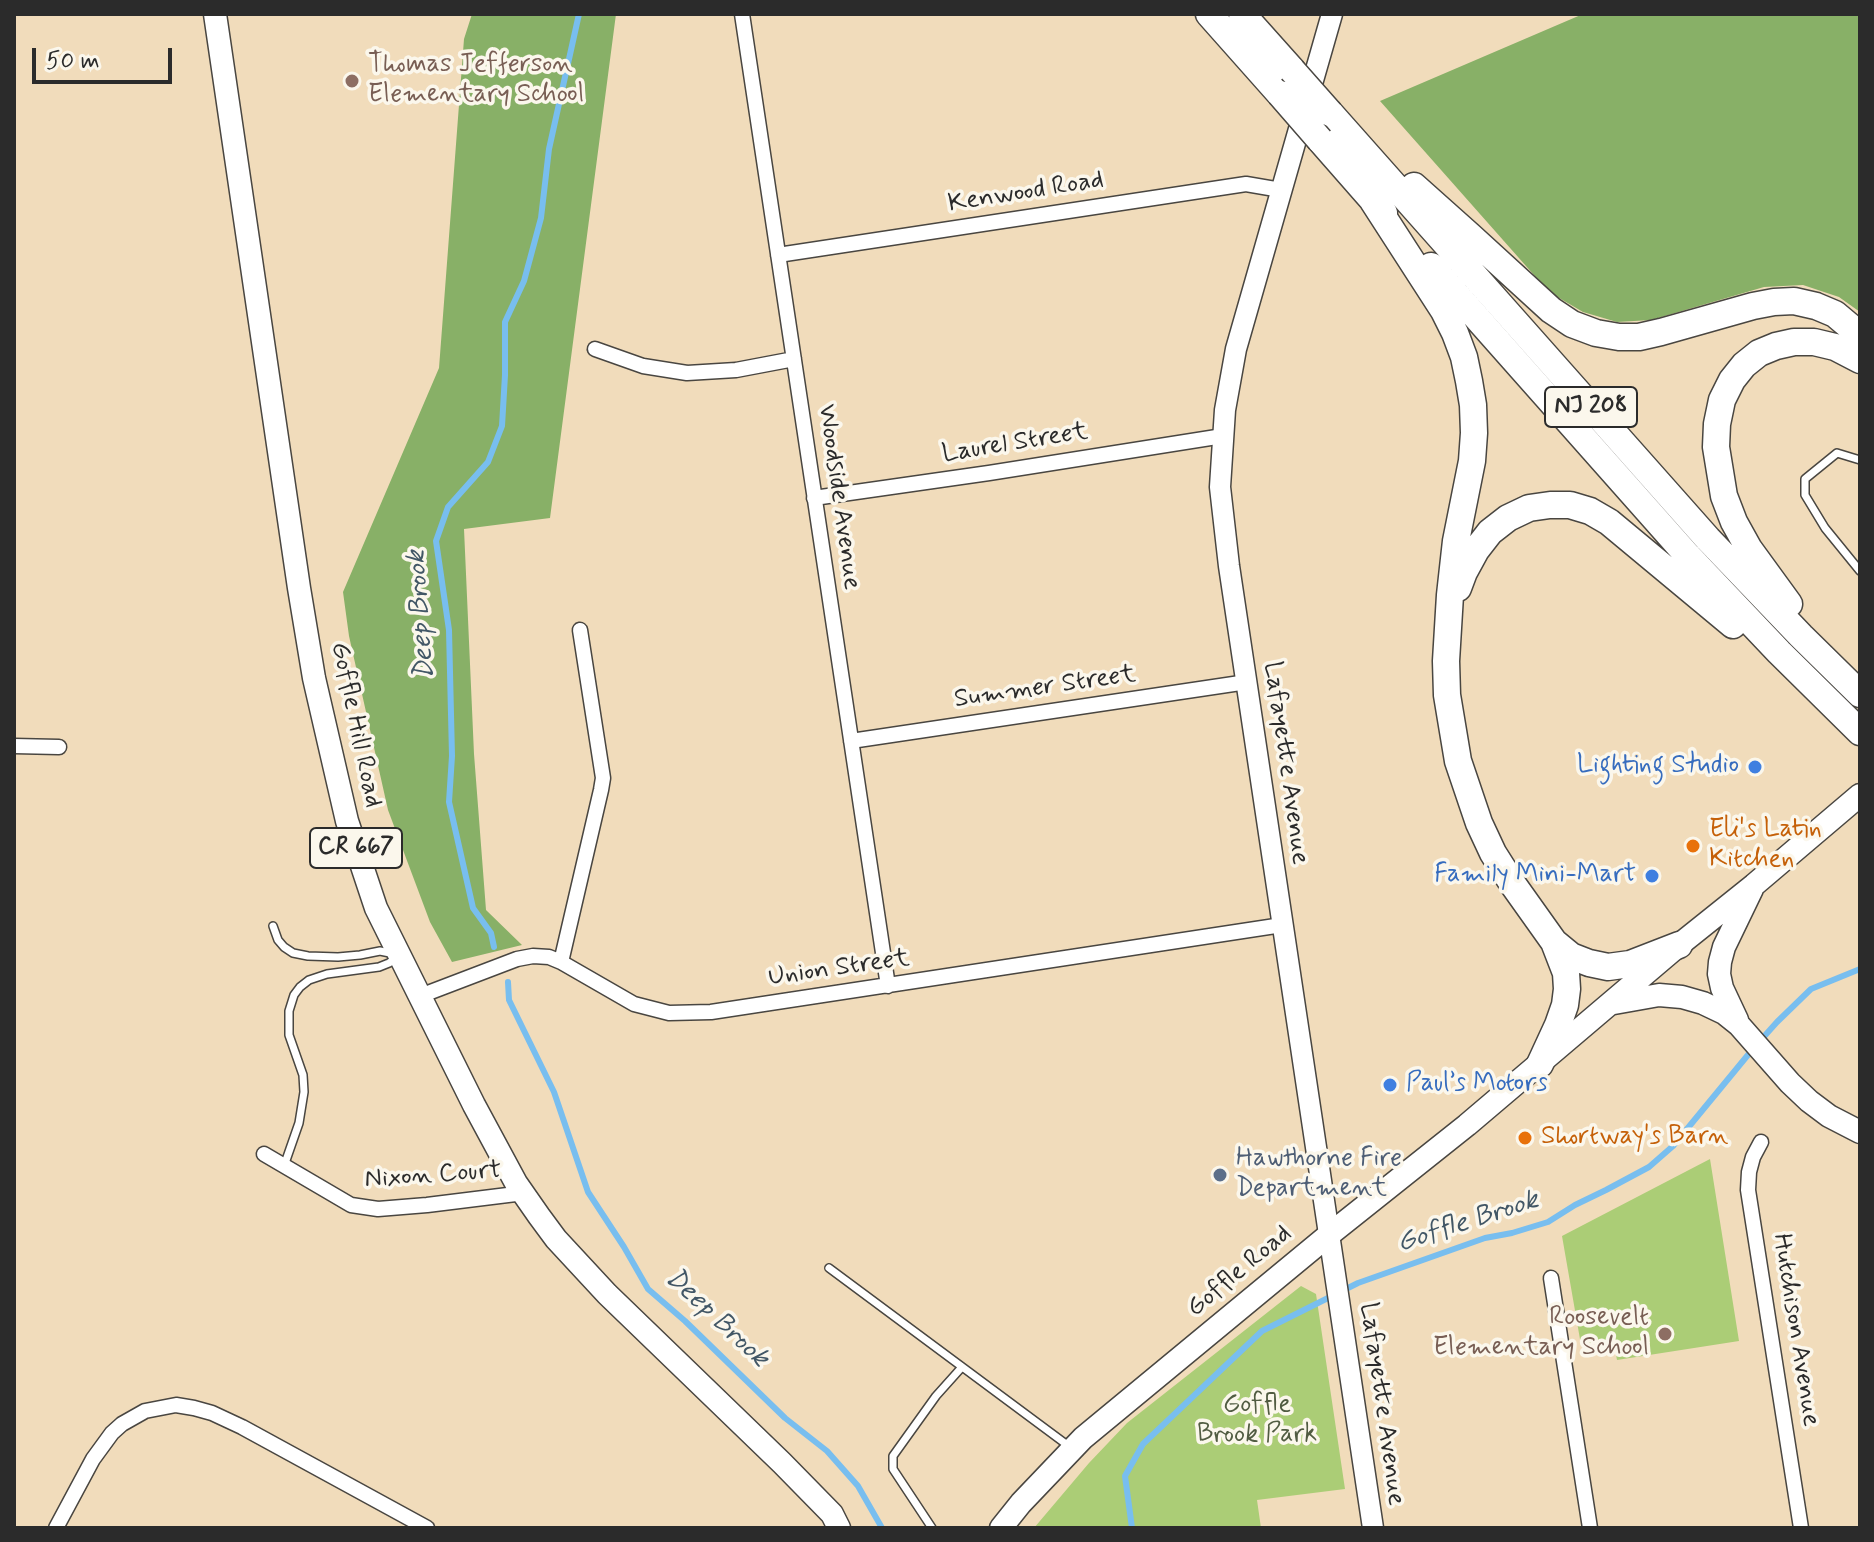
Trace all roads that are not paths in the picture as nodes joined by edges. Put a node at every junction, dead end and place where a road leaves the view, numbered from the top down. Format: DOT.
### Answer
graph roads {
  1 [pos="215,14"];
  2 [pos="742,14"];
  3 [pos="1209,14"];
  4 [pos="1242,14"];
  5 [pos="1332,14"];
  6 [pos="1330,113"];
  7 [pos="1281,190"];
  8 [pos="1373,201"];
  9 [pos="778,255"];
  10 [pos="1860,335"];
  11 [pos="595,349"];
  12 [pos="794,359"];
  13 [pos="1860,360"];
  14 [pos="1223,436"];
  15 [pos="1860,460"];
  16 [pos="814,498"];
  17 [pos="1860,571"];
  18 [pos="1448,626"];
  19 [pos="580,630"];
  20 [pos="1247,682"];
  21 [pos="1860,685"];
  22 [pos="1860,694"];
  23 [pos="1860,732"];
  24 [pos="851,741"];
  25 [pos="14,746"];
  26 [pos="59,747"];
  27 [pos="1860,795"];
  28 [pos="1754,885"];
  29 [pos="1282,925"];
  30 [pos="273,926"];
  31 [pos="1554,942"];
  32 [pos="1679,945"];
  33 [pos="400,955"];
  34 [pos="561,962"];
  35 [pos="888,986"];
  36 [pos="420,996"];
  37 [pos="1613,1003"];
  38 [pos="1744,1030"];
  39 [pos="1540,1064"];
  40 [pos="1860,1132"];
  41 [pos="1761,1142"];
  42 [pos="264,1154"];
  43 [pos="284,1166"];
  44 [pos="524,1193"];
  45 [pos="1330,1234"];
  46 [pos="829,1268"];
  47 [pos="1551,1278"];
  48 [pos="962,1367"];
  49 [pos="1072,1449"];
  50 [pos="56,1528"];
  51 [pos="427,1528"];
  52 [pos="839,1528"];
  53 [pos="932,1528"];
  54 [pos="1001,1528"];
  55 [pos="1373,1528"];
  56 [pos="1590,1528"];
  57 [pos="1801,1528"];
  1 -- 33 [label="main road, Goffle Hill Road / CR 667"];
  2 -- 9 [label="street, Woodside Avenue"];
  3 -- 8 [label="highway, NJ 208, bridge"];
  4 -- 6 [label="highway, NJ 208, bridge"];
  5 -- 7 [label="street, Lafayette Avenue"];
  6 -- 10 [label="highway"];
  6 -- 22 [label="highway, NJ 208"];
  7 -- 9 [label="street, Kenwood Road"];
  7 -- 14 [label="street, Lafayette Avenue"];
  8 -- 18 [label="highway"];
  8 -- 23 [label="highway, NJ 208"];
  9 -- 12 [label="street, Woodside Avenue"];
  11 -- 12 [label="street"];
  12 -- 16 [label="street, Woodside Avenue"];
  13 -- 21 [label="highway"];
  14 -- 16 [label="street, Laurel Street"];
  14 -- 20 [label="street, Lafayette Avenue"];
  15 -- 17 [label="lane"];
  16 -- 24 [label="street, Woodside Avenue"];
  18 -- 23 [label="highway"];
  18 -- 31 [label="highway"];
  19 -- 34 [label="street"];
  20 -- 24 [label="street, Summer Street"];
  20 -- 29 [label="street, Lafayette Avenue"];
  24 -- 35 [label="street, Woodside Avenue"];
  25 -- 26 [label="street"];
  27 -- 28 [label="main road, Goffle Road"];
  28 -- 32 [label="main road, Goffle Road"];
  28 -- 38 [label="main road"];
  29 -- 35 [label="street, Union Street"];
  29 -- 45 [label="street, Lafayette Avenue"];
  30 -- 33 [label="lane"];
  31 -- 32 [label="highway"];
  31 -- 39 [label="highway"];
  32 -- 37 [label="main road, Goffle Road"];
  33 -- 36 [label="main road, Goffle Hill Road / CR 667"];
  33 -- 43 [label="lane"];
  34 -- 35 [label="street, Union Street"];
  34 -- 36 [label="street, Union Street"];
  36 -- 44 [label="main road, Goffle Hill Road / CR 667"];
  37 -- 38 [label="main road"];
  37 -- 39 [label="main road, Goffle Road"];
  38 -- 40 [label="main road"];
  39 -- 45 [label="main road, Goffle Road"];
  41 -- 57 [label="street, Hutchison Avenue"];
  42 -- 43 [label="street, Nixon Court"];
  43 -- 44 [label="street, Nixon Court"];
  44 -- 52 [label="main road, Goffle Hill Road / CR 667"];
  45 -- 49 [label="main road, Goffle Road"];
  45 -- 55 [label="street, Lafayette Avenue"];
  46 -- 48 [label="lane"];
  47 -- 56 [label="street"];
  48 -- 49 [label="lane"];
  48 -- 53 [label="lane"];
  49 -- 54 [label="main road, Goffle Road"];
  50 -- 51 [label="street"];
}
